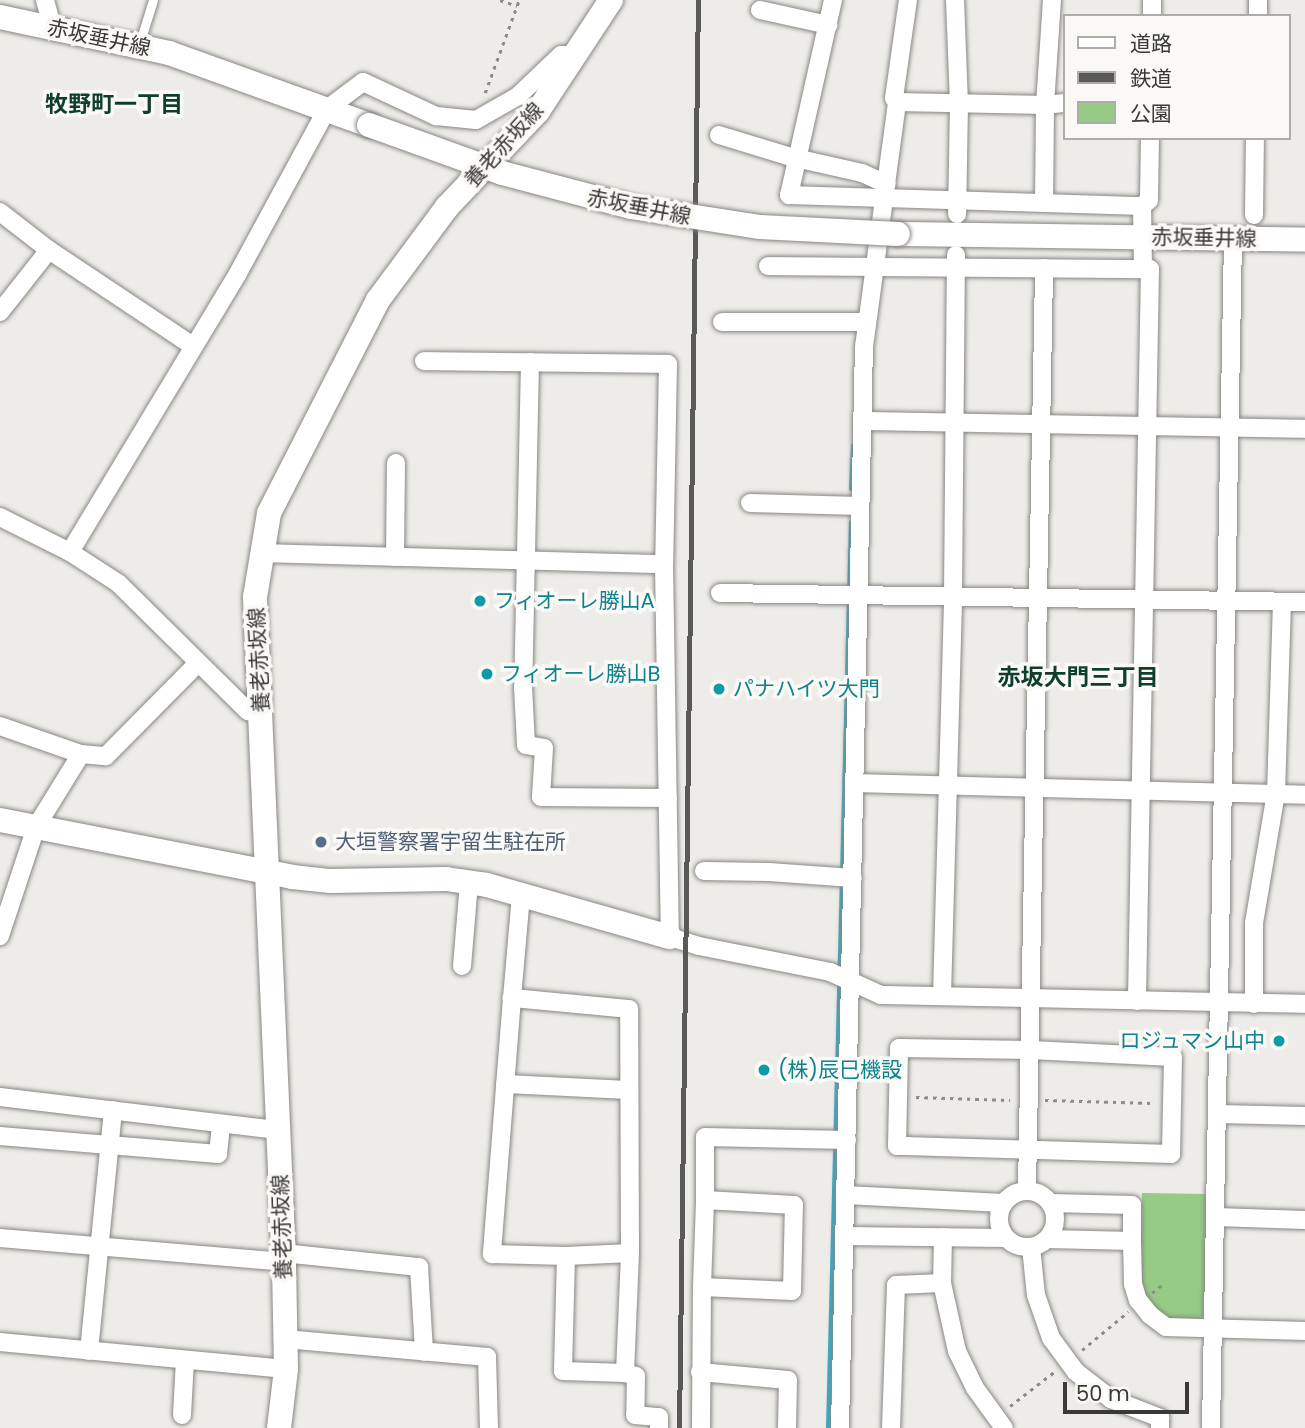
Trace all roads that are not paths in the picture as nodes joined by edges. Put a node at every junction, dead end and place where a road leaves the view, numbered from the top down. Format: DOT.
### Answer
graph roads {
  1 [pos="45,0"];
  2 [pos="153,0"];
  3 [pos="611,0"];
  4 [pos="833,0"];
  5 [pos="908,0"];
  6 [pos="955,0"];
  7 [pos="1052,0"];
  8 [pos="760,10"];
  9 [pos="0,17"];
  10 [pos="828,25"];
  11 [pos="52,27"];
  12 [pos="139,46"];
  13 [pos="578,55"];
  14 [pos="897,102"];
  15 [pos="1064,103"];
  16 [pos="959,104"];
  17 [pos="1045,105"];
  18 [pos="327,109"];
  19 [pos="719,135"];
  20 [pos="1150,140"];
  21 [pos="1255,140"];
  22 [pos="797,159"];
  23 [pos="880,191"];
  24 [pos="1044,203"];
  25 [pos="1142,206"];
  26 [pos="957,208"];
  27 [pos="0,212"];
  28 [pos="1254,215"];
  29 [pos="1144,237"];
  30 [pos="1233,238"];
  31 [pos="1305,240"];
  32 [pos="49,250"];
  33 [pos="957,261"];
  34 [pos="768,266"];
  35 [pos="870,267"];
  36 [pos="1044,268"];
  37 [pos="1143,269"];
  38 [pos="6,295"];
  39 [pos="0,312"];
  40 [pos="722,322"];
  41 [pos="862,322"];
  42 [pos="193,346"];
  43 [pos="424,361"];
  44 [pos="530,362"];
  45 [pos="862,421"];
  46 [pos="955,424"];
  47 [pos="1042,424"];
  48 [pos="1146,426"];
  49 [pos="1228,427"];
  50 [pos="1305,429"];
  51 [pos="396,463"];
  52 [pos="750,503"];
  53 [pos="860,506"];
  54 [pos="0,517"];
  55 [pos="70,552"];
  56 [pos="260,553"];
  57 [pos="395,557"];
  58 [pos="526,561"];
  59 [pos="664,564"];
  60 [pos="720,593"];
  61 [pos="851,595"];
  62 [pos="953,596"];
  63 [pos="1037,598"];
  64 [pos="1144,600"];
  65 [pos="1227,602"];
  66 [pos="1283,602"];
  67 [pos="1305,602"];
  68 [pos="197,664"];
  69 [pos="262,715"];
  70 [pos="0,726"];
  71 [pos="81,754"];
  72 [pos="854,783"];
  73 [pos="948,785"];
  74 [pos="1035,788"];
  75 [pos="1140,789"];
  76 [pos="1224,790"];
  77 [pos="1276,793"];
  78 [pos="1305,795"];
  79 [pos="668,798"];
  80 [pos="0,820"];
  81 [pos="36,827"];
  82 [pos="704,872"];
  83 [pos="267,873"];
  84 [pos="845,877"];
  85 [pos="469,882"];
  86 [pos="521,895"];
  87 [pos="0,936"];
  88 [pos="670,937"];
  89 [pos="462,966"];
  90 [pos="843,977"];
  91 [pos="942,996"];
  92 [pos="512,998"];
  93 [pos="1032,998"];
  94 [pos="1137,1001"];
  95 [pos="1220,1003"];
  96 [pos="1255,1004"];
  97 [pos="1305,1004"];
  98 [pos="1031,1050"];
  99 [pos="505,1084"];
  100 [pos="629,1090"];
  101 [pos="0,1097"];
  102 [pos="113,1110"];
  103 [pos="1218,1114"];
  104 [pos="1305,1116"];
  105 [pos="221,1124"];
  106 [pos="278,1129"];
  107 [pos="0,1136"];
  108 [pos="839,1140"];
  109 [pos="108,1142"];
  110 [pos="1028,1151"];
  111 [pos="1027,1190"];
  112 [pos="846,1195"];
  113 [pos="705,1200"];
  114 [pos="1003,1203"];
  115 [pos="1051,1203"];
  116 [pos="1216,1217"];
  117 [pos="1305,1220"];
  118 [pos="845,1236"];
  119 [pos="943,1237"];
  120 [pos="0,1238"];
  121 [pos="1005,1238"];
  122 [pos="1048,1239"];
  123 [pos="1132,1241"];
  124 [pos="97,1247"];
  125 [pos="1031,1247"];
  126 [pos="630,1253"];
  127 [pos="566,1256"];
  128 [pos="283,1257"];
  129 [pos="942,1283"];
  130 [pos="702,1287"];
  131 [pos="1214,1329"];
  132 [pos="1305,1331"];
  133 [pos="285,1339"];
  134 [pos="0,1342"];
  135 [pos="89,1351"];
  136 [pos="424,1352"];
  137 [pos="185,1360"];
  138 [pos="286,1369"];
  139 [pos="700,1372"];
  140 [pos="625,1373"];
  141 [pos="182,1415"];
  142 [pos="279,1428"];
  143 [pos="489,1428"];
  144 [pos="659,1428"];
  145 [pos="701,1428"];
  146 [pos="787,1428"];
  147 [pos="840,1428"];
  148 [pos="891,1428"];
  149 [pos="1004,1428"];
  150 [pos="1160,1428"];
  151 [pos="1212,1428"];
  1 -- 11 [label="street"];
  2 -- 12 [label="lane"];
  3 -- 13 [label="main road, 養老赤坂線"];
  4 -- 10 [label="street"];
  5 -- 14 [label="street"];
  6 -- 16 [label="street"];
  7 -- 17 [label="street"];
  8 -- 10 [label="street"];
  9 -- 11 [label="main road, 赤坂垂井線"];
  10 -- 22 [label="street"];
  11 -- 12 [label="main road, 赤坂垂井線"];
  12 -- 18 [label="main road, 赤坂垂井線"];
  13 -- 18 [label="street"];
  13 -- 56 [label="main road, 養老赤坂線"];
  14 -- 16 [label="street"];
  14 -- 23 [label="street"];
  15 -- 17 [label="street"];
  16 -- 17 [label="street"];
  16 -- 26 [label="street"];
  17 -- 24 [label="street"];
  18 -- 29 [label="main road, 赤坂垂井線, bridge"];
  18 -- 42 [label="street"];
  19 -- 22 [label="street"];
  20 -- 25 [label="street"];
  21 -- 28 [label="street"];
  22 -- 23 [label="street"];
  22 -- 23 [label="street"];
  23 -- 26 [label="street"];
  23 -- 35 [label="street"];
  24 -- 25 [label="street"];
  24 -- 26 [label="street"];
  25 -- 29 [label="street"];
  27 -- 32 [label="street"];
  29 -- 30 [label="main road, 赤坂垂井線"];
  29 -- 37 [label="street"];
  30 -- 31 [label="main road, 赤坂垂井線"];
  30 -- 49 [label="street"];
  32 -- 38 [label="street"];
  32 -- 42 [label="street"];
  33 -- 35 [label="street"];
  33 -- 36 [label="street"];
  33 -- 46 [label="street"];
  34 -- 35 [label="street"];
  35 -- 41 [label="street"];
  36 -- 37 [label="street"];
  36 -- 47 [label="street"];
  37 -- 48 [label="street"];
  38 -- 39 [label="street"];
  40 -- 41 [label="street"];
  41 -- 45 [label="street"];
  42 -- 55 [label="street"];
  43 -- 44 [label="street"];
  44 -- 58 [label="street"];
  44 -- 59 [label="street"];
  45 -- 46 [label="street"];
  45 -- 53 [label="street"];
  46 -- 47 [label="street"];
  46 -- 62 [label="street"];
  47 -- 48 [label="street"];
  47 -- 63 [label="street"];
  48 -- 49 [label="street"];
  48 -- 64 [label="street"];
  49 -- 50 [label="street"];
  49 -- 65 [label="street"];
  51 -- 57 [label="street"];
  52 -- 53 [label="street"];
  53 -- 61 [label="street"];
  54 -- 55 [label="street"];
  55 -- 68 [label="street"];
  56 -- 57 [label="street"];
  56 -- 69 [label="main road, 養老赤坂線"];
  57 -- 58 [label="street"];
  58 -- 59 [label="street"];
  58 -- 79 [label="street"];
  59 -- 79 [label="street"];
  60 -- 61 [label="street"];
  61 -- 62 [label="street"];
  61 -- 72 [label="street"];
  62 -- 63 [label="street"];
  62 -- 73 [label="street"];
  63 -- 64 [label="street"];
  63 -- 74 [label="street"];
  64 -- 65 [label="street"];
  64 -- 75 [label="street"];
  65 -- 66 [label="street"];
  65 -- 76 [label="street"];
  66 -- 67 [label="street"];
  66 -- 77 [label="street"];
  68 -- 69 [label="street"];
  68 -- 71 [label="street"];
  69 -- 83 [label="main road, 養老赤坂線"];
  70 -- 71 [label="street"];
  71 -- 81 [label="street"];
  72 -- 73 [label="street"];
  72 -- 84 [label="street"];
  73 -- 74 [label="street"];
  73 -- 91 [label="street"];
  74 -- 75 [label="street"];
  74 -- 93 [label="street"];
  75 -- 76 [label="street"];
  75 -- 94 [label="street"];
  76 -- 77 [label="street"];
  76 -- 95 [label="street"];
  77 -- 78 [label="street"];
  77 -- 96 [label="street"];
  79 -- 88 [label="street"];
  80 -- 81 [label="main road"];
  81 -- 83 [label="main road"];
  81 -- 87 [label="street"];
  82 -- 84 [label="street"];
  83 -- 85 [label="main road"];
  83 -- 106 [label="main road, 養老赤坂線"];
  84 -- 90 [label="street"];
  85 -- 86 [label="main road"];
  85 -- 89 [label="street"];
  86 -- 88 [label="main road"];
  86 -- 92 [label="street"];
  88 -- 90 [label="street"];
  90 -- 91 [label="street"];
  90 -- 108 [label="street"];
  91 -- 93 [label="street"];
  92 -- 99 [label="street"];
  92 -- 100 [label="street"];
  93 -- 94 [label="street"];
  93 -- 98 [label="street"];
  94 -- 95 [label="street"];
  95 -- 96 [label="street"];
  95 -- 103 [label="street"];
  96 -- 97 [label="street"];
  98 -- 110 [label="street"];
  98 -- 110 [label="street"];
  98 -- 110 [label="street"];
  99 -- 100 [label="street"];
  99 -- 127 [label="street"];
  100 -- 126 [label="street"];
  101 -- 102 [label="street"];
  102 -- 105 [label="street"];
  102 -- 109 [label="street"];
  103 -- 104 [label="street"];
  103 -- 116 [label="street"];
  105 -- 106 [label="street"];
  105 -- 109 [label="street"];
  106 -- 128 [label="main road, 養老赤坂線"];
  107 -- 109 [label="street"];
  108 -- 112 [label="street"];
  108 -- 113 [label="street"];
  109 -- 124 [label="street"];
  110 -- 111 [label="street"];
  111 -- 114 [label="street"];
  111 -- 115 [label="street"];
  112 -- 114 [label="street"];
  112 -- 118 [label="street"];
  113 -- 130 [label="street"];
  113 -- 130 [label="street"];
  114 -- 121 [label="street"];
  115 -- 122 [label="street"];
  115 -- 123 [label="street"];
  116 -- 117 [label="street"];
  116 -- 131 [label="street"];
  118 -- 119 [label="street"];
  118 -- 147 [label="street"];
  119 -- 121 [label="street"];
  119 -- 129 [label="street"];
  120 -- 124 [label="street"];
  121 -- 125 [label="street"];
  122 -- 123 [label="street"];
  122 -- 125 [label="street"];
  123 -- 131 [label="street"];
  124 -- 128 [label="street"];
  124 -- 135 [label="street"];
  125 -- 150 [label="street"];
  126 -- 127 [label="street"];
  126 -- 140 [label="street"];
  127 -- 140 [label="street"];
  128 -- 133 [label="main road, 養老赤坂線"];
  128 -- 136 [label="street"];
  129 -- 148 [label="street"];
  129 -- 149 [label="street"];
  130 -- 139 [label="street"];
  131 -- 132 [label="street"];
  131 -- 151 [label="street"];
  133 -- 136 [label="street"];
  133 -- 138 [label="main road, 養老赤坂線"];
  134 -- 135 [label="street"];
  135 -- 137 [label="street"];
  136 -- 143 [label="street"];
  137 -- 138 [label="street"];
  137 -- 141 [label="street"];
  138 -- 142 [label="main road, 養老赤坂線"];
  139 -- 145 [label="street"];
  139 -- 146 [label="street"];
  140 -- 144 [label="street"];
}
